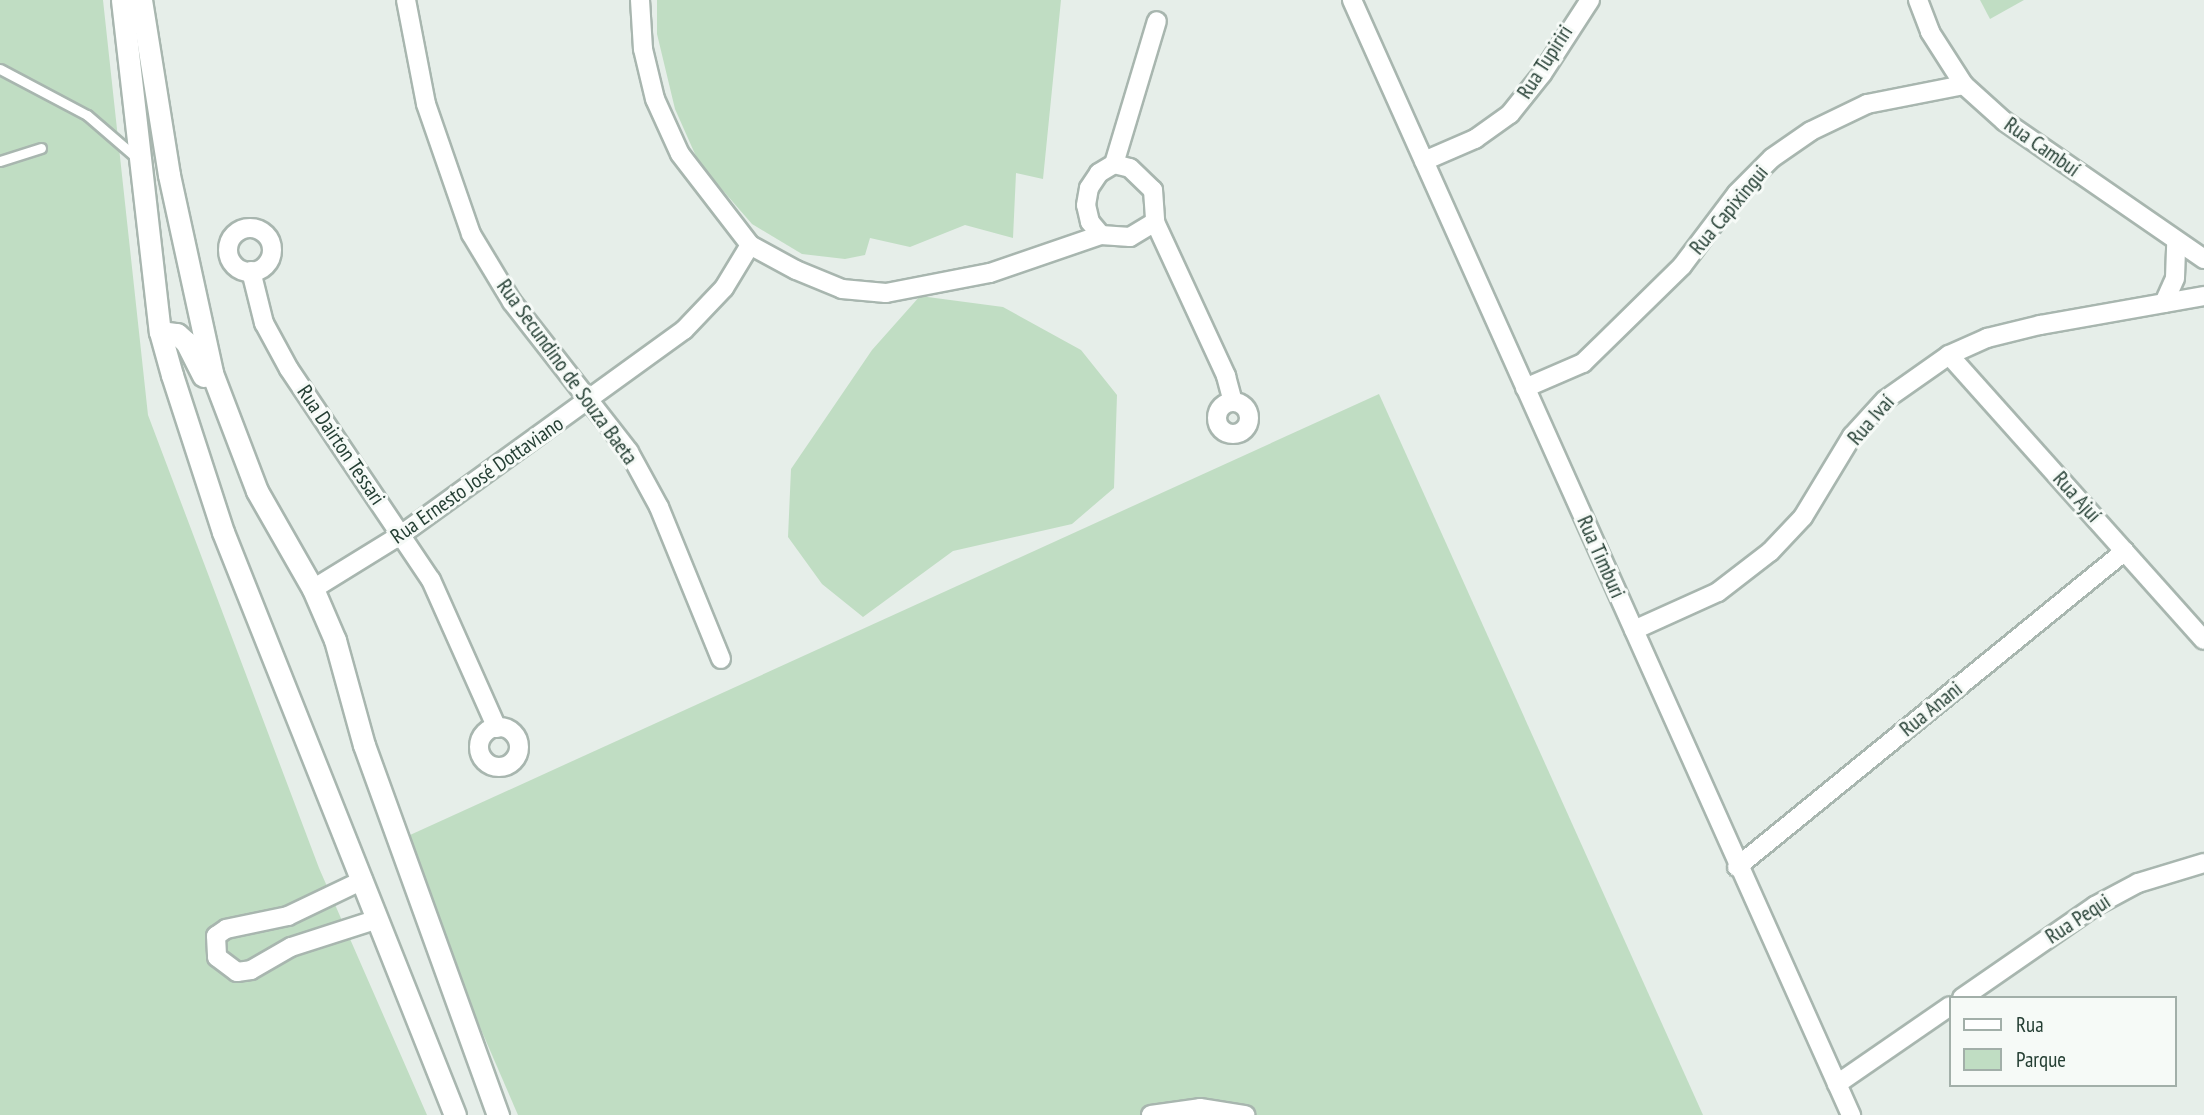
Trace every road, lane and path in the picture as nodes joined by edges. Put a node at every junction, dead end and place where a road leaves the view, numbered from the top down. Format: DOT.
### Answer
graph roads {
  1 [pos="122,0"];
  2 [pos="141,0"];
  3 [pos="406,0"];
  4 [pos="640,0"];
  5 [pos="1352,0"];
  6 [pos="1590,0"];
  7 [pos="1918,0"];
  8 [pos="1157,21"];
  9 [pos="0,69"];
  10 [pos="1964,85"];
  11 [pos="41,148"];
  12 [pos="0,161"];
  13 [pos="1424,161"];
  14 [pos="141,163"];
  15 [pos="1114,164"];
  16 [pos="1154,222"];
  17 [pos="1101,235"];
  18 [pos="2176,241"];
  19 [pos="750,245"];
  20 [pos="2204,259"];
  21 [pos="251,271"];
  22 [pos="2204,296"];
  23 [pos="2164,303"];
  24 [pos="160,332"];
  25 [pos="1949,355"];
  26 [pos="1525,388"];
  27 [pos="589,401"];
  28 [pos="1233,402"];
  29 [pos="230,427"];
  30 [pos="402,534"];
  31 [pos="2125,551"];
  32 [pos="313,589"];
  33 [pos="1634,630"];
  34 [pos="2204,640"];
  35 [pos="721,659"];
  36 [pos="497,728"];
  37 [pos="2204,863"];
  38 [pos="1737,867"];
  39 [pos="363,880"];
  40 [pos="378,919"];
  41 [pos="1965,996"];
  42 [pos="1948,1007"];
  43 [pos="1837,1084"];
  44 [pos="1181,1112"];
  45 [pos="455,1115"];
  46 [pos="498,1115"];
  47 [pos="1151,1115"];
  48 [pos="1245,1115"];
  49 [pos="1851,1115"];
  1 -- 14 [label="main road"];
  2 -- 29 [label="main road"];
  3 -- 27 [label="street, Rua Secundino de Souza Baeta"];
  4 -- 19 [label="street"];
  5 -- 13 [label="street, Rua Timburi"];
  6 -- 13 [label="street, Rua Tupiriri"];
  7 -- 10 [label="street, Rua Cambuí"];
  8 -- 15 [label="street"];
  9 -- 14 [label="lane"];
  10 -- 18 [label="street, Rua Cambuí"];
  10 -- 26 [label="street, Rua Capixingui"];
  11 -- 12 [label="lane"];
  13 -- 26 [label="street, Rua Timburi"];
  14 -- 24 [label="main road"];
  15 -- 16 [label="street"];
  15 -- 17 [label="street"];
  16 -- 17 [label="street"];
  16 -- 28 [label="street"];
  17 -- 19 [label="street"];
  18 -- 20 [label="street, Rua Cambuí"];
  18 -- 23 [label="street"];
  19 -- 27 [label="street, Rua Ernesto José Dottaviano"];
  21 -- 30 [label="street, Rua Dairton Tessari"];
  22 -- 23 [label="street, Rua Ivaí"];
  23 -- 25 [label="street, Rua Ivaí"];
  24 -- 29 [label="main road"];
  24 -- 39 [label="main road"];
  25 -- 31 [label="street, Rua Ajuí"];
  25 -- 33 [label="street, Rua Ivaí"];
  26 -- 33 [label="street, Rua Timburi"];
  27 -- 30 [label="street, Rua Ernesto José Dottaviano"];
  27 -- 35 [label="street, Rua Secundino de Souza Baeta"];
  29 -- 32 [label="main road"];
  30 -- 32 [label="street, Rua Ernesto José Dottaviano"];
  30 -- 36 [label="street, Rua Dairton Tessari"];
  31 -- 34 [label="street, Rua Ajuí"];
  31 -- 38 [label="street, Rua Anani"];
  32 -- 46 [label="main road"];
  33 -- 38 [label="street, Rua Timburi"];
  37 -- 41 [label="street, Rua Pequi"];
  38 -- 43 [label="street, Rua Timburi"];
  39 -- 40 [label="main road"];
  39 -- 40 [label="street"];
  40 -- 45 [label="main road"];
  42 -- 43 [label="street"];
  43 -- 49 [label="street, Rua Timburi"];
  44 -- 47 [label="street"];
  44 -- 48 [label="street"];
}
